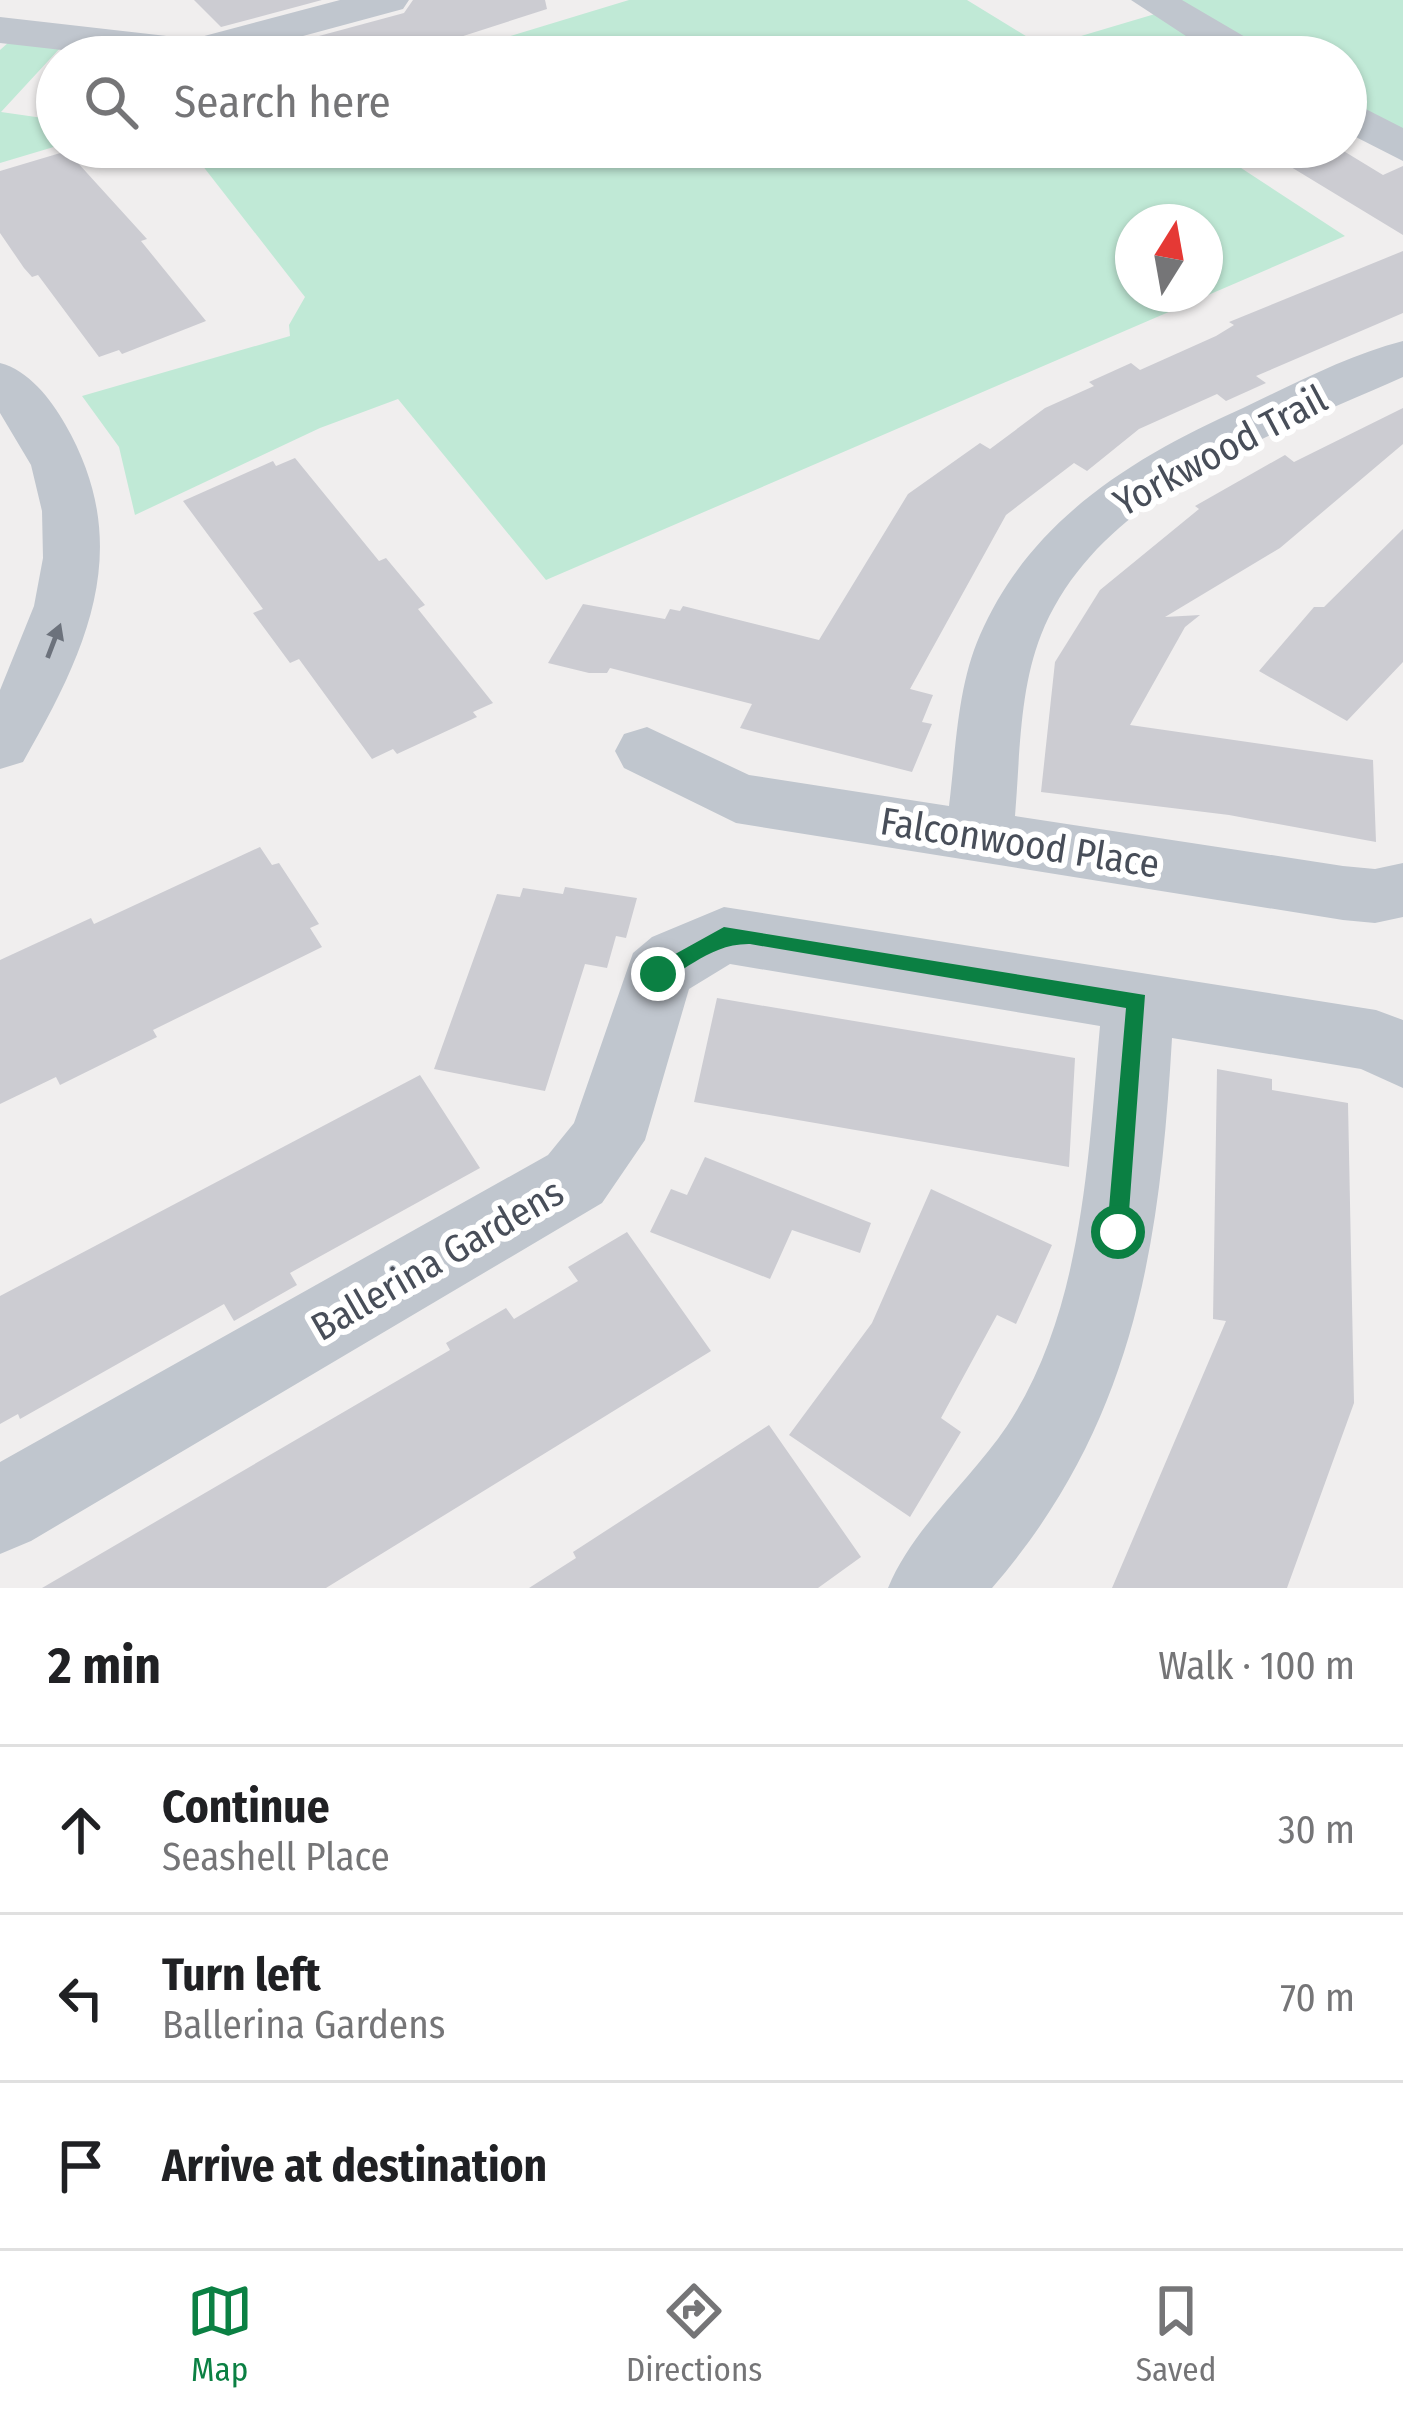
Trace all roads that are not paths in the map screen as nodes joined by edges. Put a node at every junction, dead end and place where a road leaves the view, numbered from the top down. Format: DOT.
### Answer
graph roads {
  1 [pos="388,0"];
  2 [pos="1152,0"];
  3 [pos="0,30"];
  4 [pos="53,36"];
  5 [pos="254,36"];
  6 [pos="1213,36"];
  7 [pos="1367,125"];
  8 [pos="1403,146"];
  9 [pos="1403,357"];
  10 [pos="0,379"];
  11 [pos="0,745"];
  12 [pos="646,751"];
  13 [pos="979,836"];
  14 [pos="1403,890"];
  15 [pos="1138,1001"];
  16 [pos="1403,1057"];
  17 [pos="0,1510"];
  18 [pos="933,1588"];
  1 -- 5 [label="street"];
  2 -- 6 [label="street"];
  3 -- 4 [label="street"];
  7 -- 8 [label="street"];
  9 -- 13 [label="street, Yorkwood Trail"];
  11 -- 10 [label="street, one-way"];
  12 -- 13 [label="street, Falconwood Place"];
  13 -- 14 [label="street, Falconwood Place"];
  15 -- 16 [label="street, Ballerina Gardens"];
  15 -- 17 [label="street, Ballerina Gardens"];
  15 -- 18 [label="street"];
}
